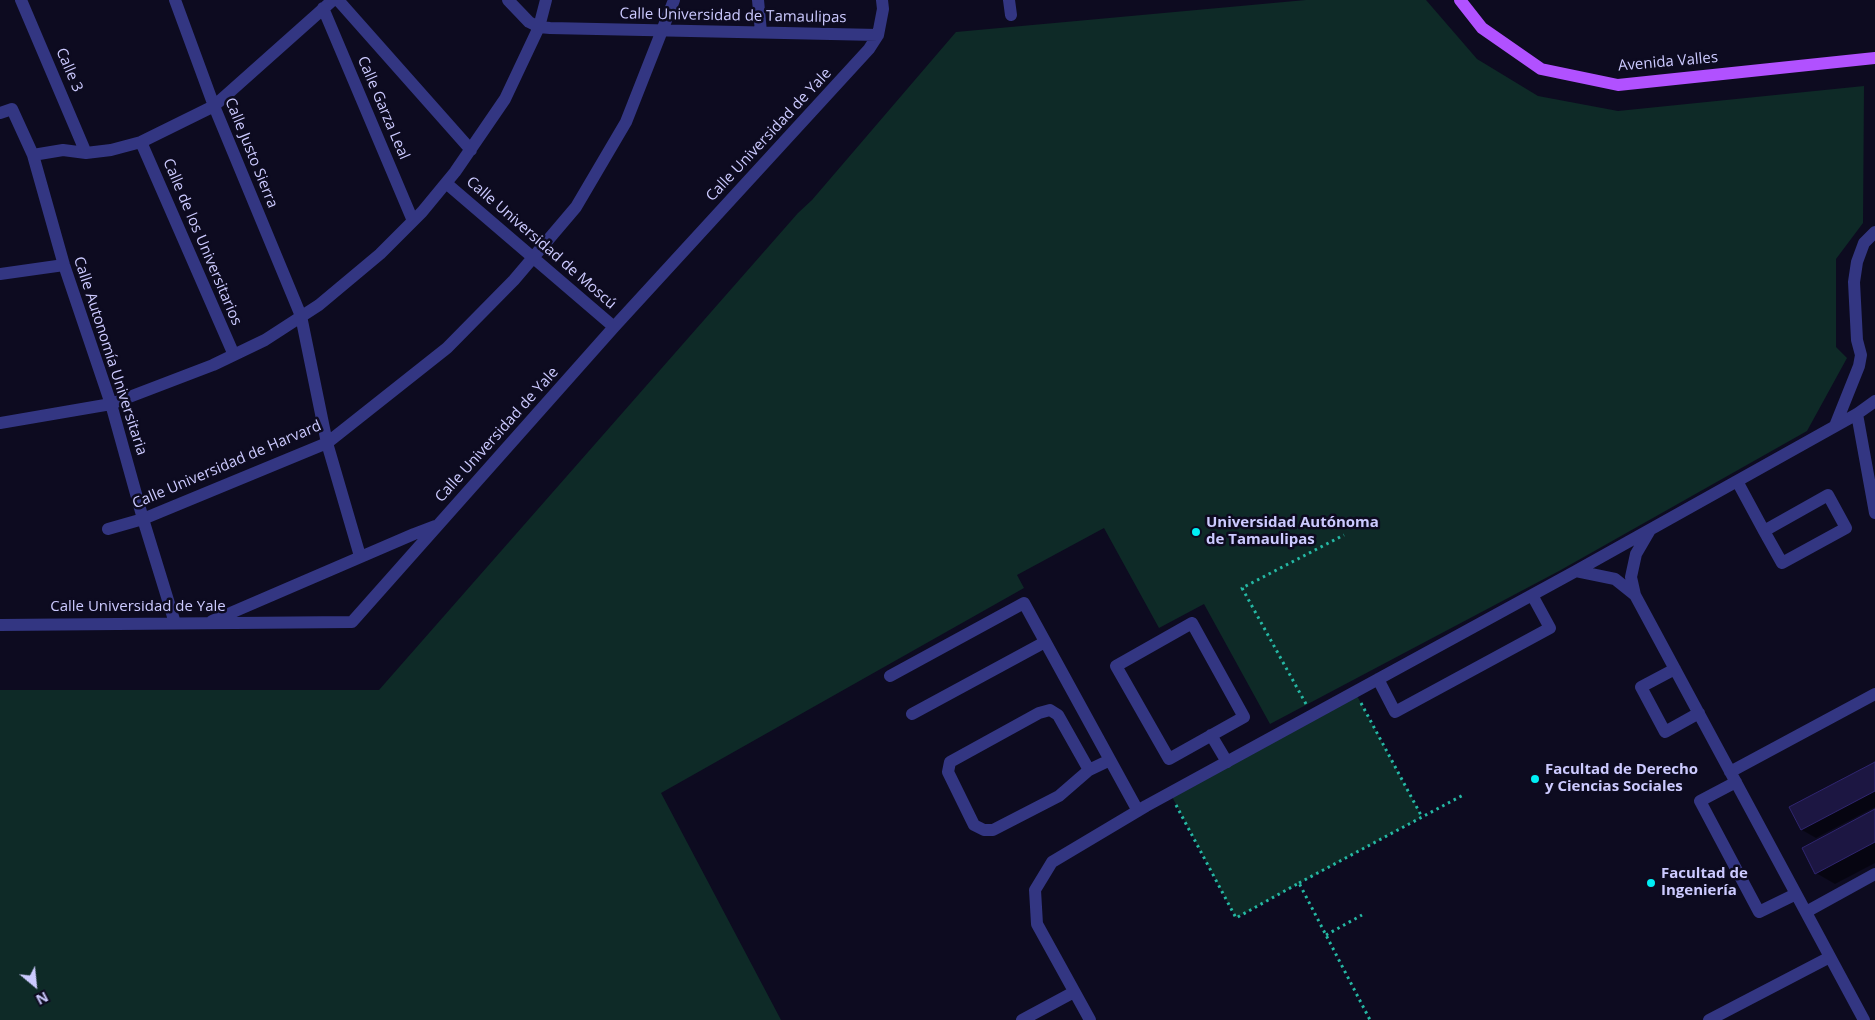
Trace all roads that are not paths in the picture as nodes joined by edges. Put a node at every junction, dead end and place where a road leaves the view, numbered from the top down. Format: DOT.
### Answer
graph roads {
  1 [pos="21,0"];
  2 [pos="175,0"];
  3 [pos="338,0"];
  4 [pos="508,0"];
  5 [pos="546,0"];
  6 [pos="674,0"];
  7 [pos="758,0"];
  8 [pos="882,0"];
  9 [pos="1009,0"];
  10 [pos="1460,0"];
  11 [pos="328,4"];
  12 [pos="1011,15"];
  13 [pos="539,27"];
  14 [pos="661,30"];
  15 [pos="761,32"];
  16 [pos="878,35"];
  17 [pos="1875,58"];
  18 [pos="214,106"];
  19 [pos="0,113"];
  20 [pos="141,142"];
  21 [pos="470,150"];
  22 [pos="86,153"];
  23 [pos="33,155"];
  24 [pos="446,183"];
  25 [pos="414,220"];
  26 [pos="1875,232"];
  27 [pos="533,258"];
  28 [pos="64,265"];
  29 [pos="0,274"];
  30 [pos="302,316"];
  31 [pos="614,327"];
  32 [pos="234,355"];
  33 [pos="1851,390"];
  34 [pos="1874,402"];
  35 [pos="111,404"];
  36 [pos="1857,414"];
  37 [pos="0,423"];
  38 [pos="1835,426"];
  39 [pos="327,444"];
  40 [pos="1738,481"];
  41 [pos="1875,513"];
  42 [pos="143,520"];
  43 [pos="438,526"];
  44 [pos="108,529"];
  45 [pos="1650,530"];
  46 [pos="1764,531"];
  47 [pos="360,556"];
  48 [pos="1576,571"];
  49 [pos="1532,595"];
  50 [pos="1635,595"];
  51 [pos="175,623"];
  52 [pos="206,623"];
  53 [pos="0,625"];
  54 [pos="1045,642"];
  55 [pos="1675,669"];
  56 [pos="890,676"];
  57 [pos="1378,679"];
  58 [pos="1875,694"];
  59 [pos="1699,713"];
  60 [pos="912,714"];
  61 [pos="1211,735"];
  62 [pos="1110,760"];
  63 [pos="1227,762"];
  64 [pos="1089,770"];
  65 [pos="1733,777"];
  66 [pos="1138,811"];
  67 [pos="1875,874"];
  68 [pos="1796,894"];
  69 [pos="1806,912"];
  70 [pos="1830,957"];
  71 [pos="1074,992"];
  72 [pos="1088,1019"];
  73 [pos="1022,1020"];
  74 [pos="1709,1020"];
  75 [pos="1864,1020"];
  1 -- 22 [label="street, Calle 3"];
  2 -- 18 [label="street, Calle Justo Sierra"];
  3 -- 21 [label="street"];
  4 -- 13 [label="street"];
  5 -- 13 [label="street"];
  6 -- 14 [label="street, Calle Universidad de Harvard"];
  7 -- 15 [label="street"];
  8 -- 16 [label="street, Calle Universidad de Yale"];
  9 -- 12 [label="street"];
  10 -- 17 [label="main road, Avenida Valles"];
  11 -- 18 [label="street"];
  11 -- 25 [label="street, Calle Garza Leal"];
  13 -- 14 [label="street, Calle Universidad de Tamaulipas"];
  13 -- 21 [label="street"];
  14 -- 15 [label="street, Calle Universidad de Tamaulipas"];
  14 -- 27 [label="street, Calle Universidad de Harvard"];
  15 -- 16 [label="street, Calle Universidad de Tamaulipas"];
  16 -- 31 [label="street, Calle Universidad de Yale"];
  18 -- 20 [label="street"];
  18 -- 30 [label="street, Calle Justo Sierra"];
  19 -- 23 [label="street, Calle Autonomía Universitaria"];
  20 -- 22 [label="street"];
  20 -- 32 [label="street, Calle de los Universitarios"];
  21 -- 24 [label="street"];
  22 -- 23 [label="street"];
  23 -- 28 [label="street, Calle Autonomía Universitaria"];
  24 -- 25 [label="street"];
  24 -- 27 [label="street, Calle Universidad de Moscú"];
  25 -- 30 [label="street"];
  26 -- 33 [label="street"];
  27 -- 31 [label="street, Calle Universidad de Moscú"];
  27 -- 39 [label="street, Calle Universidad de Harvard"];
  28 -- 29 [label="street"];
  28 -- 35 [label="street, Calle Autonomía Universitaria"];
  30 -- 32 [label="street"];
  30 -- 39 [label="street, Calle Justo Sierra"];
  31 -- 43 [label="street, Calle Universidad de Yale"];
  32 -- 35 [label="street"];
  33 -- 34 [label="street"];
  33 -- 38 [label="street"];
  34 -- 36 [label="street"];
  35 -- 37 [label="street"];
  35 -- 42 [label="street, Calle Autonomía Universitaria"];
  36 -- 38 [label="street"];
  36 -- 41 [label="street"];
  38 -- 40 [label="street"];
  39 -- 42 [label="street, Calle Universidad de Harvard"];
  39 -- 47 [label="street, Calle Justo Sierra"];
  40 -- 45 [label="street"];
  40 -- 46 [label="street"];
  42 -- 44 [label="street, Calle Universidad de Harvard"];
  42 -- 51 [label="street, Calle Autonomía Universitaria"];
  43 -- 47 [label="street"];
  43 -- 52 [label="street, Calle Universidad de Yale"];
  45 -- 48 [label="street"];
  45 -- 50 [label="street"];
  46 -- 46 [label="street"];
  47 -- 52 [label="street"];
  48 -- 49 [label="street"];
  48 -- 50 [label="street"];
  49 -- 57 [label="street"];
  49 -- 57 [label="street"];
  50 -- 55 [label="street"];
  51 -- 52 [label="street, Calle Universidad de Yale"];
  51 -- 53 [label="street, Calle Universidad de Yale"];
  54 -- 56 [label="street"];
  54 -- 60 [label="street"];
  54 -- 62 [label="street"];
  55 -- 59 [label="street"];
  55 -- 59 [label="street"];
  57 -- 63 [label="street"];
  58 -- 65 [label="street"];
  59 -- 65 [label="street"];
  61 -- 61 [label="street"];
  61 -- 63 [label="street"];
  62 -- 64 [label="street"];
  62 -- 66 [label="street"];
  63 -- 66 [label="street"];
  64 -- 64 [label="street"];
  65 -- 68 [label="street"];
  65 -- 68 [label="street"];
  66 -- 71 [label="street"];
  67 -- 69 [label="street"];
  68 -- 69 [label="street"];
  69 -- 70 [label="street"];
  70 -- 74 [label="street"];
  70 -- 75 [label="street"];
  71 -- 72 [label="street"];
  71 -- 73 [label="street"];
}
